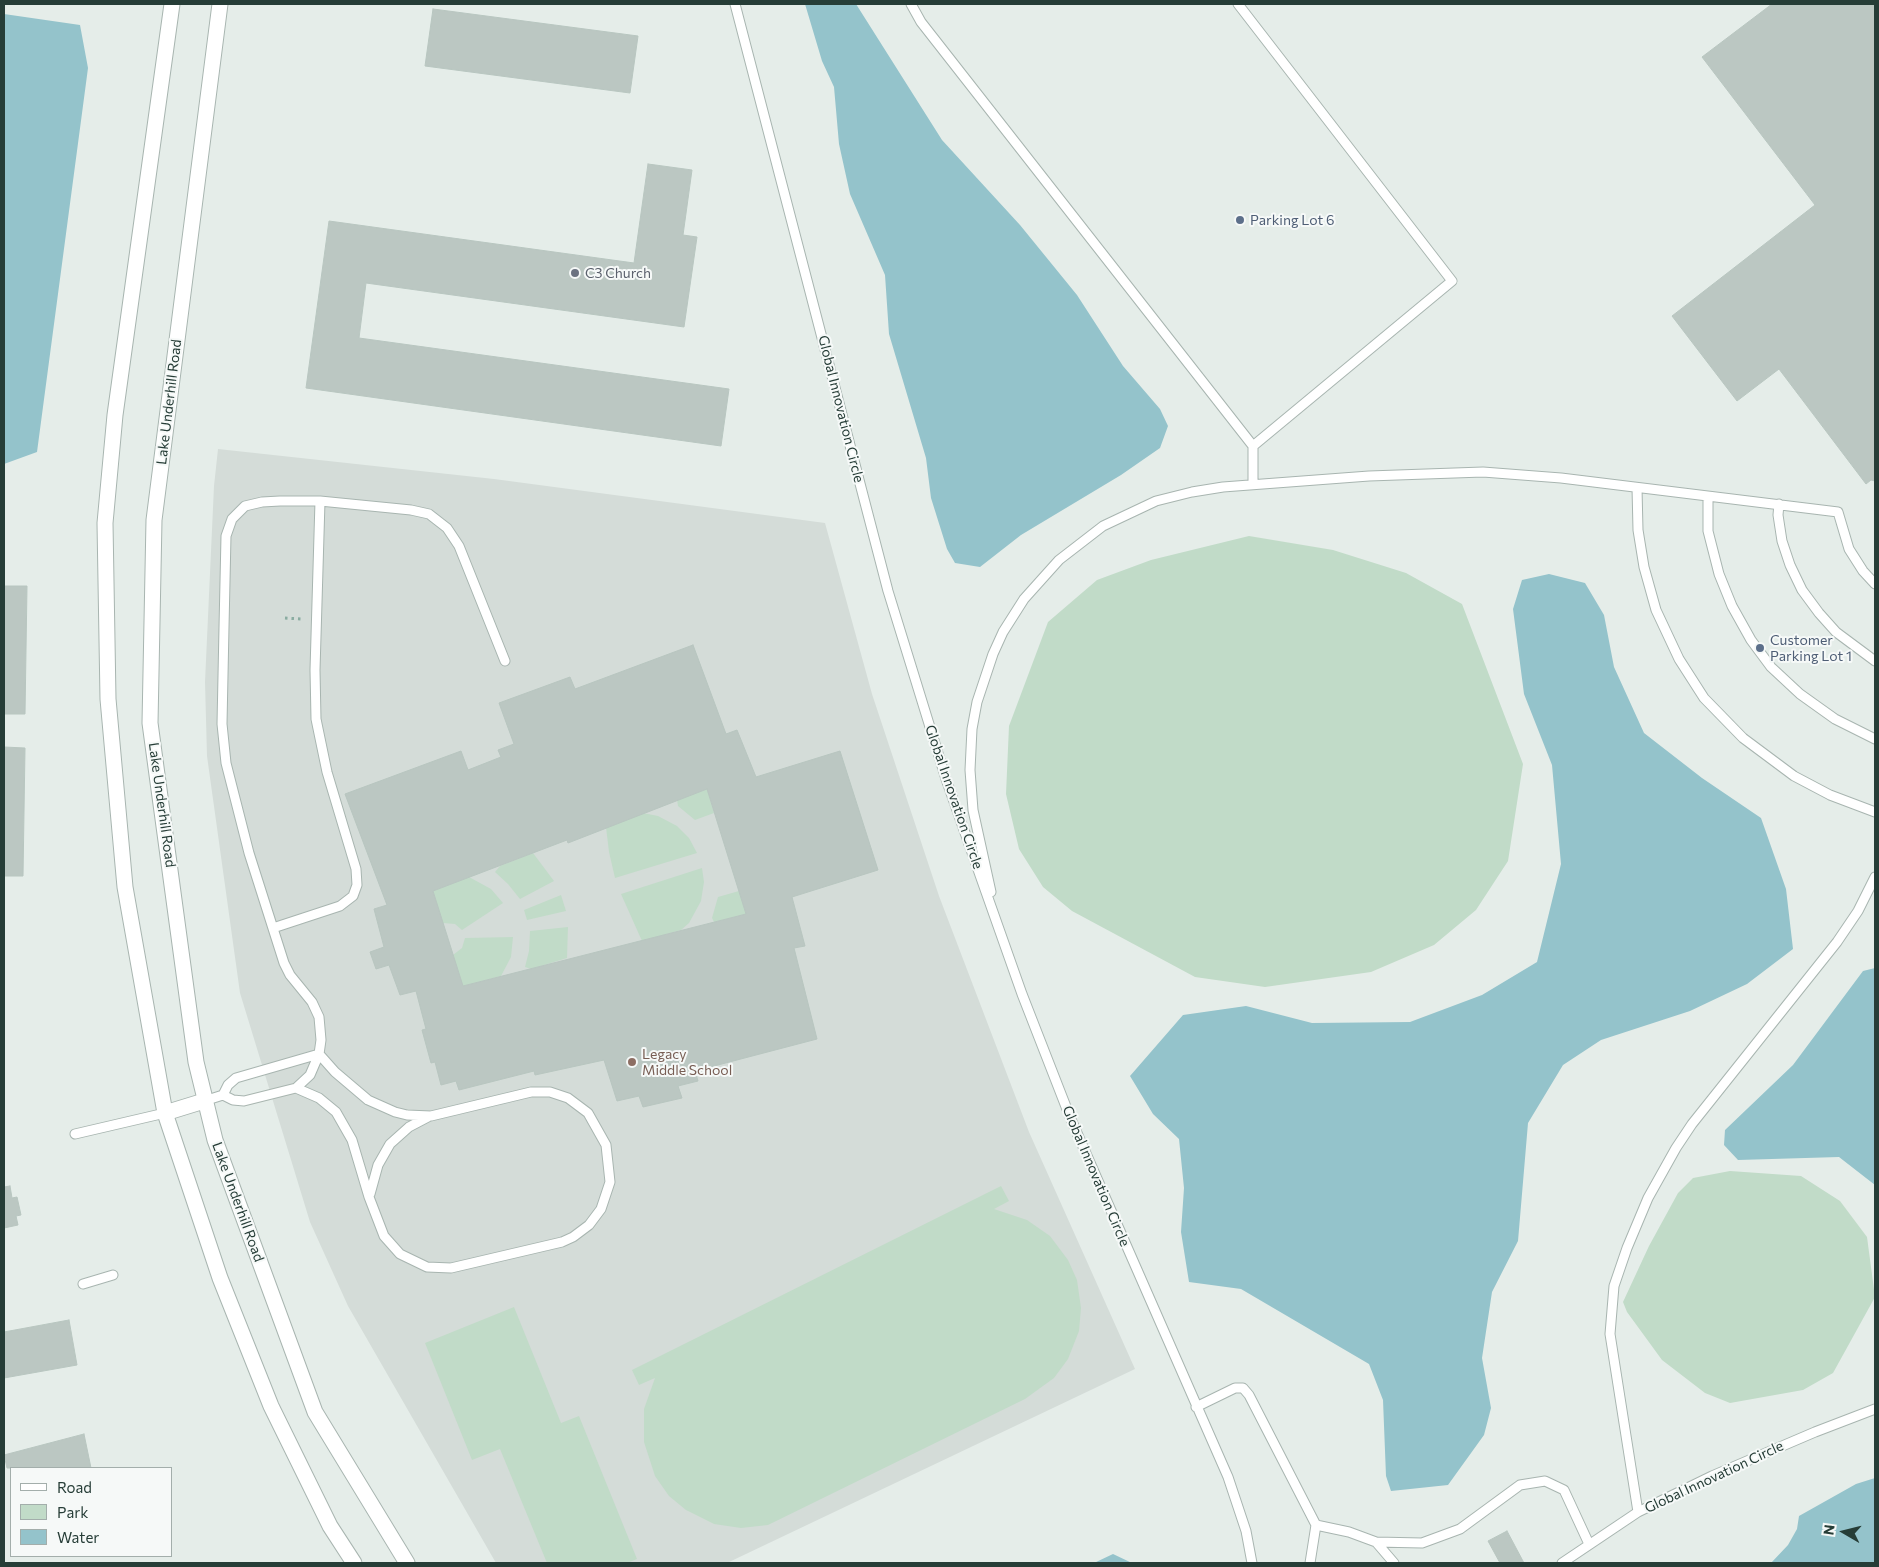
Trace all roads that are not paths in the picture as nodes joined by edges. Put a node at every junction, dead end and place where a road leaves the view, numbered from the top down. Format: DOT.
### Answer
graph roads {
  1 [pos="172,4"];
  2 [pos="220,4"];
  3 [pos="735,4"];
  4 [pos="911,4"];
  5 [pos="1238,4"];
  6 [pos="1253,446"];
  7 [pos="1253,484"];
  8 [pos="1637,488"];
  9 [pos="1708,496"];
  10 [pos="320,501"];
  11 [pos="1779,504"];
  12 [pos="1875,584"];
  13 [pos="505,661"];
  14 [pos="1875,661"];
  15 [pos="1875,738"];
  16 [pos="1875,812"];
  17 [pos="1875,877"];
  18 [pos="273,928"];
  19 [pos="1000,931"];
  20 [pos="319,1054"];
  21 [pos="296,1088"];
  22 [pos="223,1095"];
  23 [pos="204,1101"];
  24 [pos="165,1113"];
  25 [pos="431,1116"];
  26 [pos="76,1134"];
  27 [pos="369,1197"];
  28 [pos="113,1275"];
  29 [pos="83,1284"];
  30 [pos="1196,1408"];
  31 [pos="1875,1409"];
  32 [pos="1638,1512"];
  33 [pos="1316,1525"];
  34 [pos="1376,1542"];
  35 [pos="1589,1544"];
  36 [pos="354,1563"];
  37 [pos="407,1563"];
  38 [pos="1252,1563"];
  39 [pos="1310,1563"];
  40 [pos="1394,1563"];
  41 [pos="1562,1563"];
  1 -- 24 [label="street"];
  2 -- 23 [label="street, Lake Underhill Road"];
  3 -- 19 [label="lane, Global Innovation Circle"];
  4 -- 6 [label="lane"];
  5 -- 6 [label="lane"];
  6 -- 7 [label="lane"];
  7 -- 8 [label="lane"];
  7 -- 19 [label="lane"];
  8 -- 9 [label="lane"];
  8 -- 16 [label="lane"];
  9 -- 11 [label="lane"];
  9 -- 15 [label="lane"];
  10 -- 13 [label="lane"];
  10 -- 18 [label="lane"];
  10 -- 18 [label="lane"];
  11 -- 12 [label="lane"];
  11 -- 14 [label="lane"];
  17 -- 32 [label="lane"];
  18 -- 20 [label="lane"];
  19 -- 30 [label="lane, Global Innovation Circle"];
  20 -- 21 [label="lane"];
  20 -- 22 [label="lane"];
  20 -- 25 [label="lane"];
  21 -- 22 [label="lane"];
  21 -- 27 [label="lane"];
  22 -- 23 [label="lane"];
  23 -- 24 [label="street"];
  23 -- 37 [label="street, Lake Underhill Road"];
  24 -- 26 [label="lane"];
  24 -- 36 [label="street"];
  25 -- 27 [label="lane"];
  25 -- 27 [label="lane"];
  28 -- 29 [label="lane"];
  30 -- 33 [label="lane"];
  30 -- 38 [label="lane, Global Innovation Circle"];
  31 -- 32 [label="lane, Global Innovation Circle"];
  32 -- 35 [label="lane, Global Innovation Circle"];
  33 -- 34 [label="lane"];
  33 -- 39 [label="lane"];
  34 -- 35 [label="lane"];
  34 -- 40 [label="lane"];
  35 -- 41 [label="lane, Global Innovation Circle"];
}
